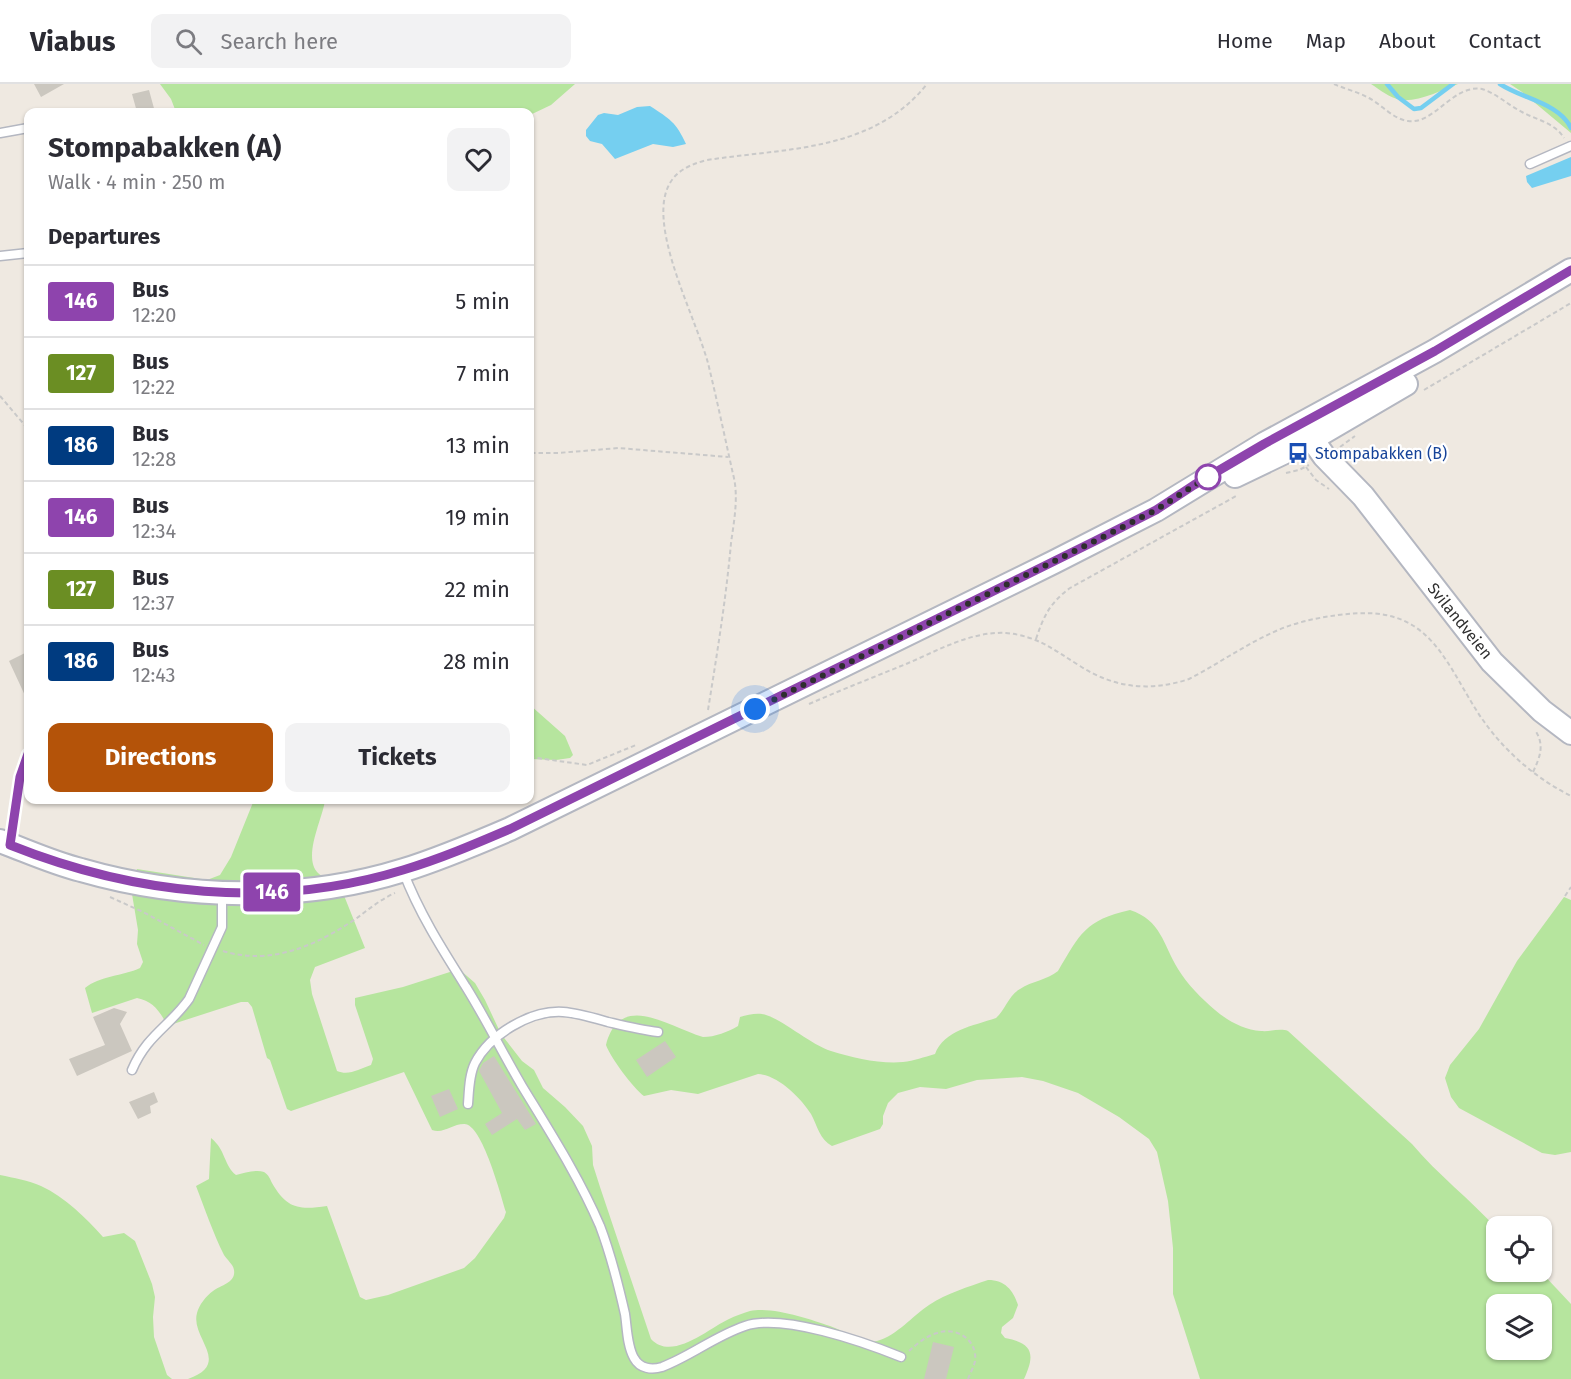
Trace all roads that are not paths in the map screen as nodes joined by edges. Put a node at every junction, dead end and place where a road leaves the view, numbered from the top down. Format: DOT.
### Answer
graph roads {
  1 [pos="24,129"];
  2 [pos="0,133"];
  3 [pos="1570,147"];
  4 [pos="1530,164"];
  5 [pos="24,253"];
  6 [pos="0,256"];
  7 [pos="1571,270"];
  8 [pos="1571,287"];
  9 [pos="1324,433"];
  10 [pos="1571,733"];
  11 [pos="24,766"];
  12 [pos="5,843"];
  13 [pos="402,871"];
  14 [pos="222,892"];
  15 [pos="658,1032"];
  16 [pos="495,1038"];
  17 [pos="132,1070"];
  18 [pos="468,1104"];
  19 [pos="901,1357"];
  1 -- 2 [label="lane"];
  3 -- 4 [label="lane"];
  5 -- 6 [label="lane"];
  7 -- 9 [label="main road"];
  8 -- 9 [label="main road"];
  9 -- 10 [label="main road, Svilandveien"];
  9 -- 13 [label="main road"];
  11 -- 12 [label="lane"];
  12 -- 14 [label="main road"];
  13 -- 14 [label="main road"];
  13 -- 16 [label="lane"];
  14 -- 17 [label="lane"];
  15 -- 16 [label="lane"];
  16 -- 18 [label="lane"];
  16 -- 19 [label="lane"];
}
